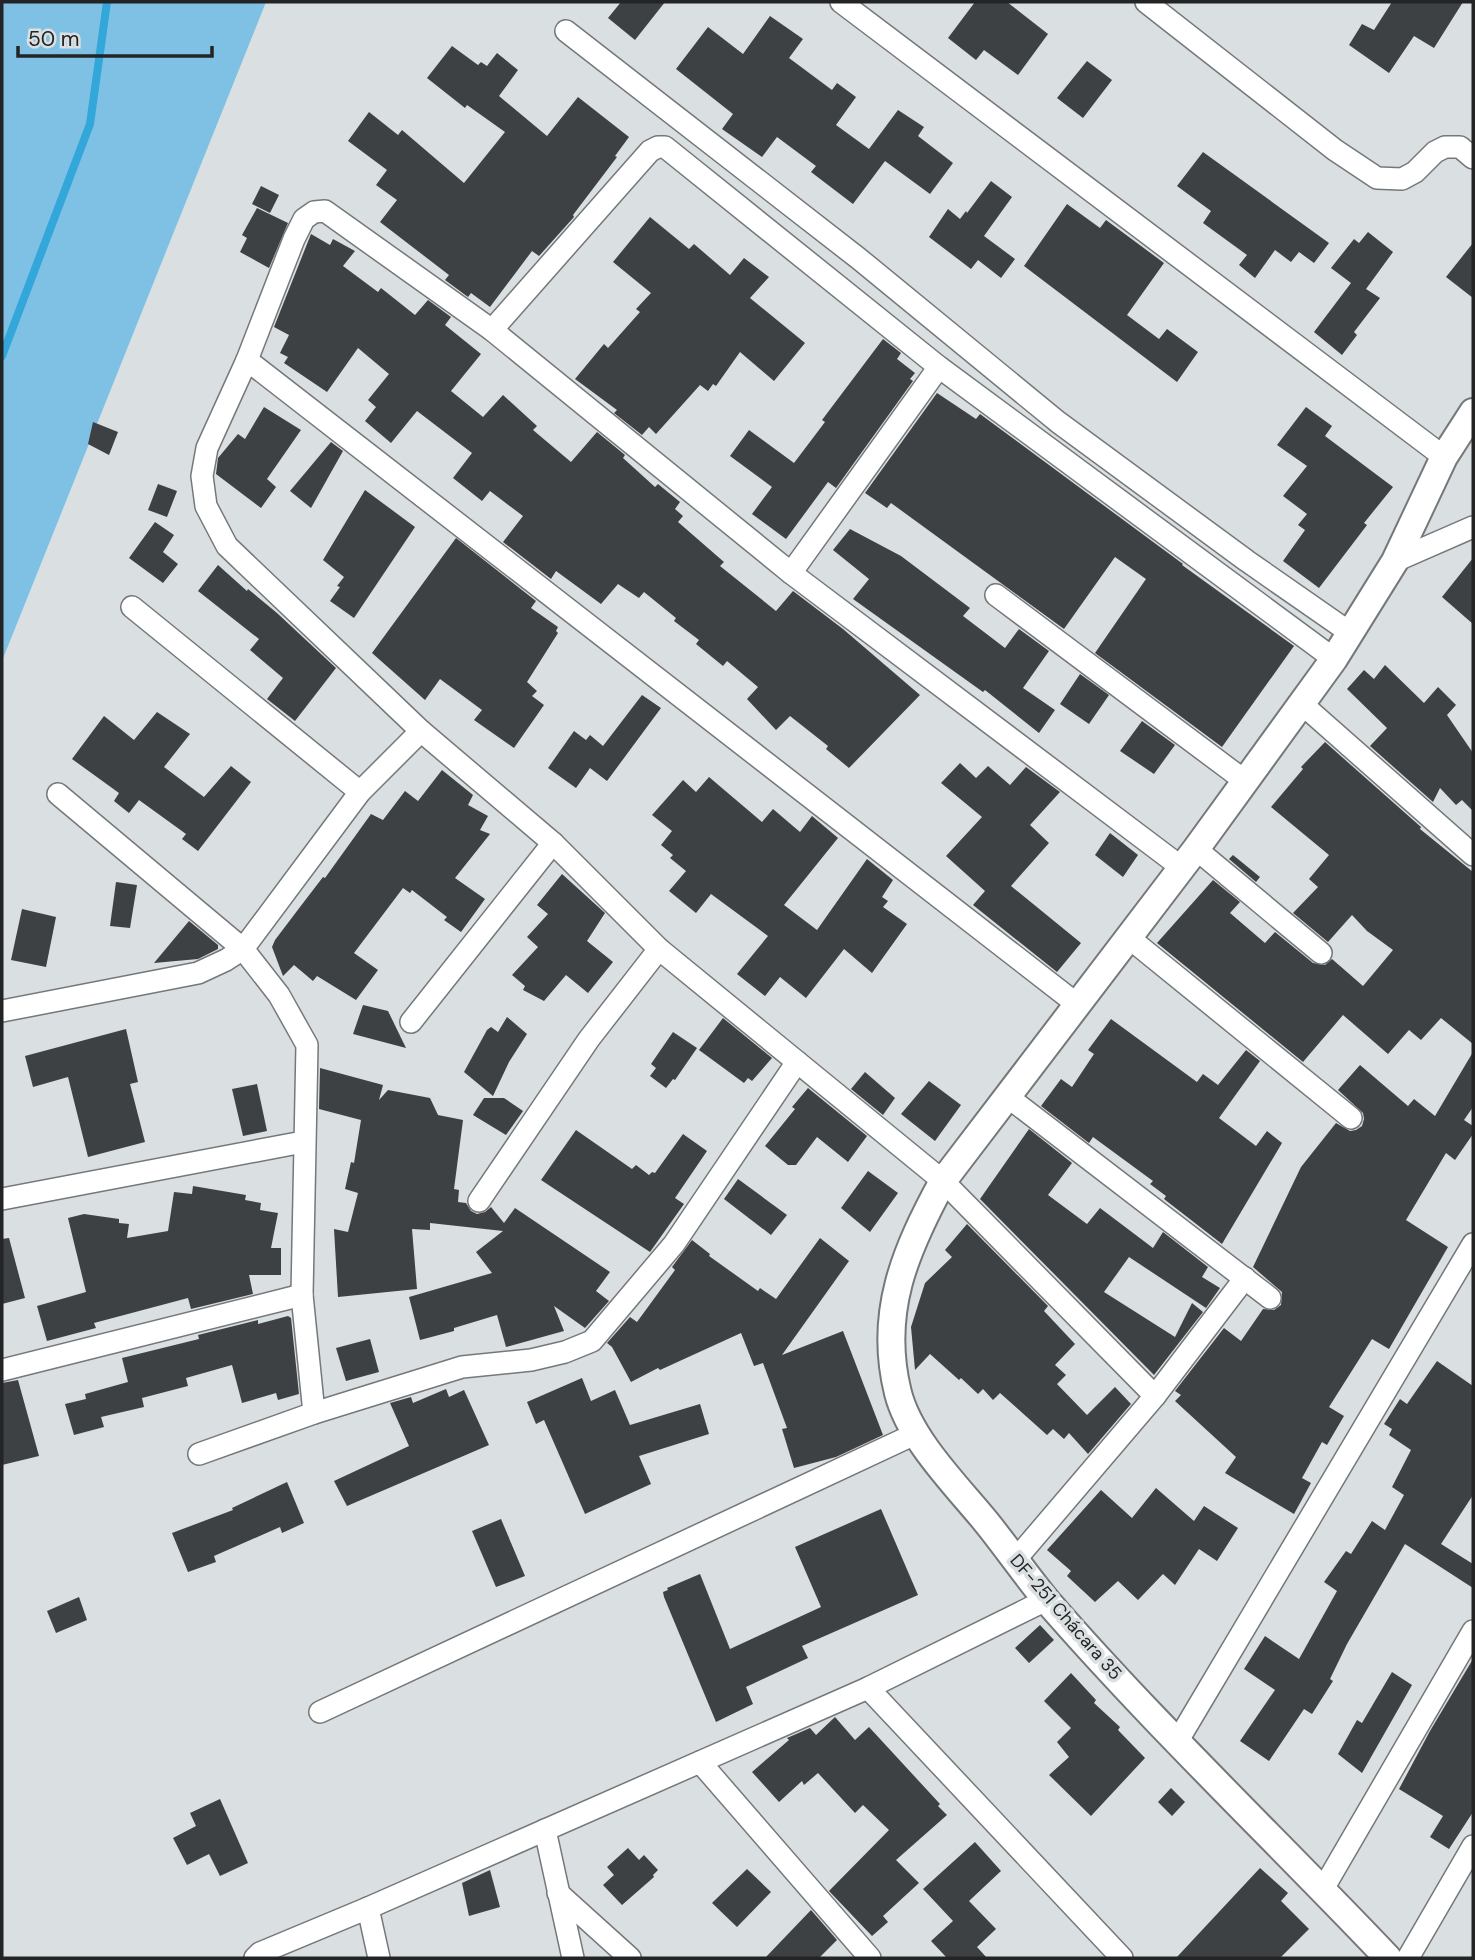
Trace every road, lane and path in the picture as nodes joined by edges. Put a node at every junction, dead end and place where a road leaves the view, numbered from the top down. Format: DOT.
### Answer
graph roads {
  1 [pos="841,2"];
  2 [pos="1146,2"];
  3 [pos="566,31"];
  4 [pos="1473,158"];
  5 [pos="492,330"];
  6 [pos="247,360"];
  7 [pos="939,367"];
  8 [pos="1473,412"];
  9 [pos="1444,457"];
  10 [pos="1473,527"];
  11 [pos="1395,561"];
  12 [pos="791,573"];
  13 [pos="996,595"];
  14 [pos="132,607"];
  15 [pos="1349,632"];
  16 [pos="1334,659"];
  17 [pos="1302,704"];
  18 [pos="421,731"];
  19 [pos="1245,781"];
  20 [pos="360,793"];
  21 [pos="58,794"];
  22 [pos="553,843"];
  23 [pos="1473,855"];
  24 [pos="1188,858"];
  25 [pos="1128,936"];
  26 [pos="243,948"];
  27 [pos="659,949"];
  28 [pos="1321,953"];
  29 [pos="1078,1005"];
  30 [pos="2,1012"];
  31 [pos="411,1022"];
  32 [pos="797,1062"];
  33 [pos="1008,1097"];
  34 [pos="1351,1118"];
  35 [pos="303,1142"];
  36 [pos="943,1181"];
  37 [pos="2,1199"];
  38 [pos="479,1201"];
  39 [pos="1473,1244"];
  40 [pos="1245,1278"];
  41 [pos="302,1295"];
  42 [pos="1270,1298"];
  43 [pos="2,1370"];
  44 [pos="1154,1396"];
  45 [pos="314,1413"];
  46 [pos="915,1434"];
  47 [pos="199,1454"];
  48 [pos="1016,1559"];
  49 [pos="1046,1600"];
  50 [pos="1473,1631"];
  51 [pos="868,1688"];
  52 [pos="320,1712"];
  53 [pos="1177,1742"];
  54 [pos="700,1762"];
  55 [pos="545,1830"];
  56 [pos="1473,1846"];
  57 [pos="1323,1889"];
  58 [pos="558,1893"];
  59 [pos="368,1908"];
  60 [pos="255,1958"];
  61 [pos="379,1958"];
  62 [pos="573,1958"];
  63 [pos="630,1958"];
  64 [pos="870,1958"];
  65 [pos="1122,1958"];
  66 [pos="1388,1958"];
  67 [pos="1408,1958"];
  1 -- 9 [label="street"];
  2 -- 4 [label="street"];
  3 -- 15 [label="street"];
  5 -- 6 [label="street"];
  5 -- 7 [label="street"];
  5 -- 12 [label="street"];
  6 -- 18 [label="street"];
  6 -- 29 [label="street"];
  7 -- 12 [label="street"];
  7 -- 16 [label="street"];
  8 -- 9 [label="street, DF-251 Chácara 35"];
  9 -- 11 [label="street, DF-251 Chácara 35"];
  10 -- 11 [label="street"];
  11 -- 15 [label="street, DF-251 Chácara 35"];
  12 -- 24 [label="street"];
  13 -- 19 [label="street"];
  14 -- 20 [label="street"];
  15 -- 16 [label="street, DF-251 Chácara 35"];
  16 -- 17 [label="street, DF-251 Chácara 35"];
  17 -- 19 [label="street, DF-251 Chácara 35"];
  17 -- 23 [label="street"];
  18 -- 20 [label="street"];
  18 -- 22 [label="street"];
  19 -- 24 [label="street, DF-251 Chácara 35"];
  20 -- 26 [label="street"];
  21 -- 26 [label="street"];
  22 -- 27 [label="street"];
  22 -- 31 [label="street"];
  24 -- 25 [label="street, DF-251 Chácara 35"];
  24 -- 28 [label="street"];
  25 -- 29 [label="street, DF-251 Chácara 35"];
  25 -- 34 [label="street"];
  26 -- 30 [label="street"];
  26 -- 35 [label="street"];
  27 -- 32 [label="street"];
  27 -- 38 [label="street"];
  29 -- 33 [label="street, DF-251 Chácara 35"];
  32 -- 36 [label="street"];
  32 -- 45 [label="street"];
  33 -- 36 [label="street, DF-251 Chácara 35"];
  33 -- 40 [label="street"];
  35 -- 37 [label="street"];
  35 -- 41 [label="street"];
  36 -- 44 [label="street"];
  36 -- 46 [label="street, DF-251 Chácara 35"];
  39 -- 53 [label="street"];
  40 -- 42 [label="street"];
  40 -- 44 [label="street"];
  41 -- 43 [label="street"];
  41 -- 45 [label="street"];
  44 -- 48 [label="street"];
  45 -- 47 [label="street"];
  46 -- 48 [label="street, DF-251 Chácara 35"];
  46 -- 52 [label="street"];
  48 -- 49 [label="street, DF-251 Chácara 35"];
  49 -- 51 [label="street"];
  49 -- 53 [label="street, DF-251 Chácara 35"];
  50 -- 57 [label="street"];
  51 -- 54 [label="street"];
  51 -- 65 [label="street"];
  53 -- 57 [label="street, DF-251 Chácara 35"];
  54 -- 55 [label="street"];
  54 -- 64 [label="street"];
  55 -- 58 [label="street"];
  55 -- 59 [label="street"];
  56 -- 67 [label="street"];
  57 -- 66 [label="street, DF-251 Chácara 35"];
  58 -- 62 [label="street"];
  58 -- 63 [label="street"];
  59 -- 60 [label="street"];
  59 -- 61 [label="street"];
}
